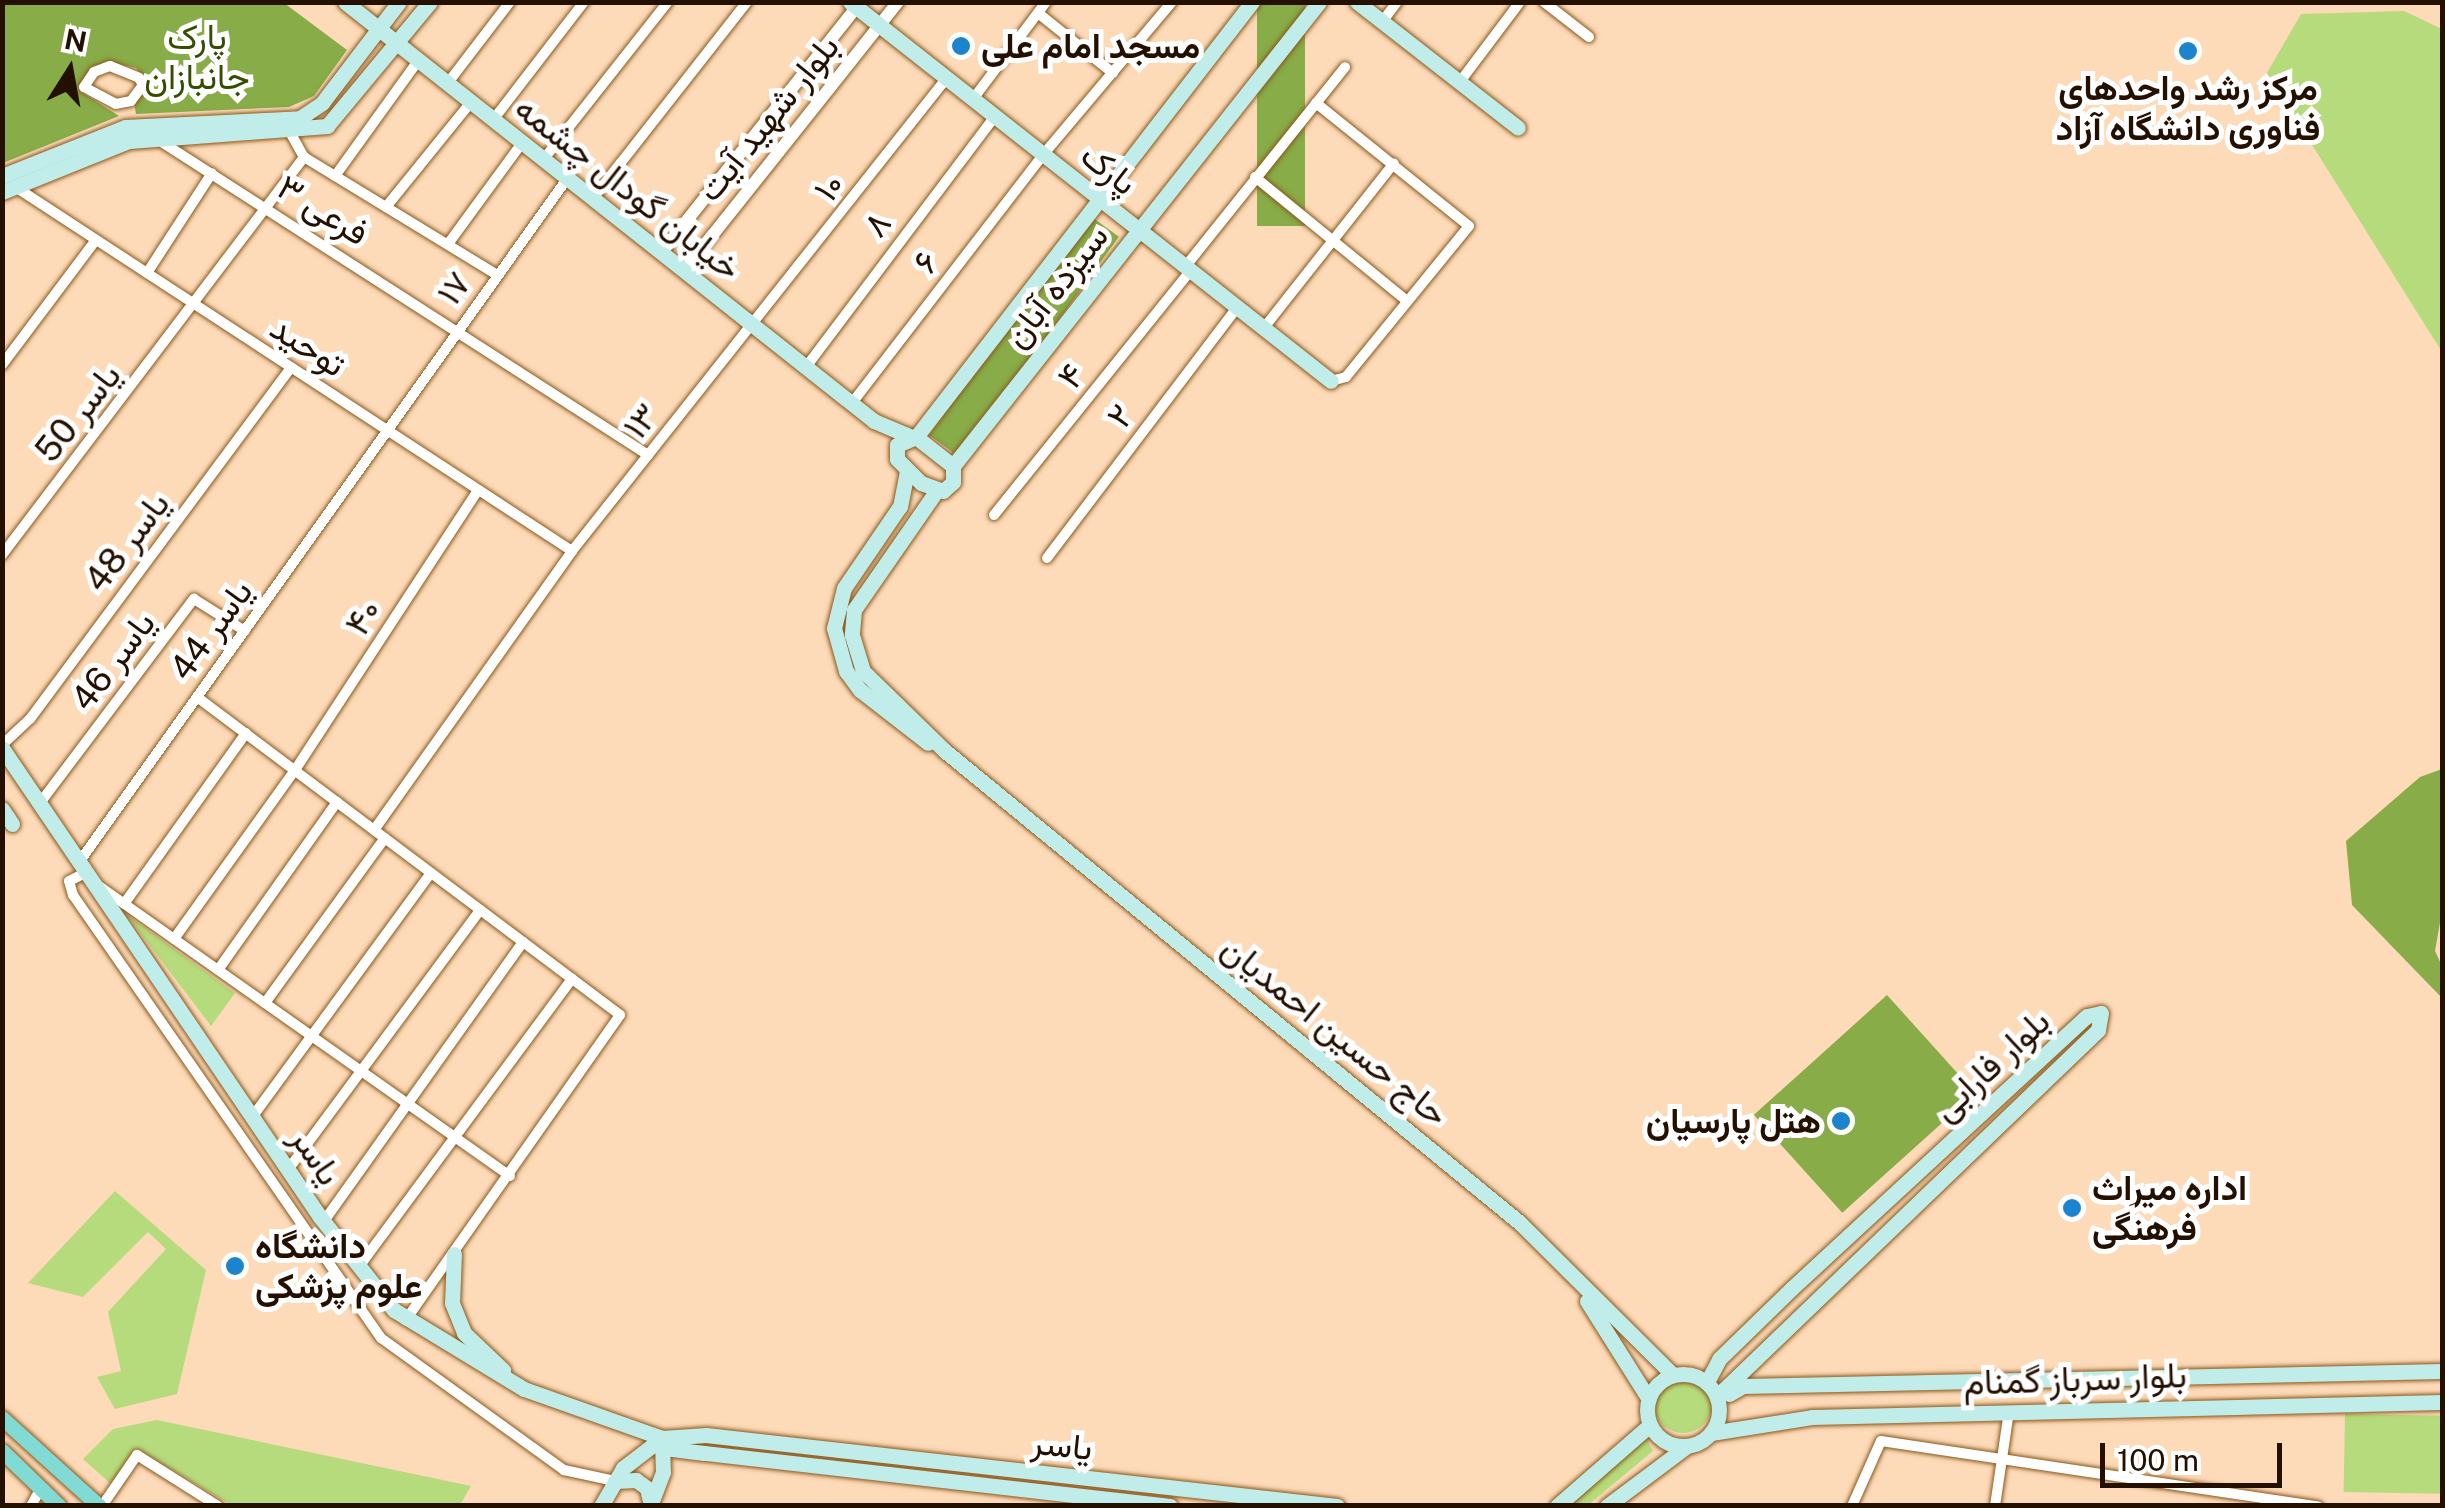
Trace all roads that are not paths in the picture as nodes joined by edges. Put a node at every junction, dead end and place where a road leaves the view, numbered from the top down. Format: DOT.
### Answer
graph roads {
  1 [pos="345,2"];
  2 [pos="399,2"];
  3 [pos="430,2"];
  4 [pos="510,2"];
  5 [pos="584,2"];
  6 [pos="668,2"];
  7 [pos="747,2"];
  8 [pos="898,2"];
  9 [pos="1046,2"];
  10 [pos="1172,2"];
  11 [pos="1252,2"];
  12 [pos="1318,2"];
  13 [pos="1357,2"];
  14 [pos="1397,2"];
  15 [pos="1520,2"];
  16 [pos="1544,2"];
  17 [pos="856,4"];
  18 [pos="1038,13"];
  19 [pos="1382,22"];
  20 [pos="880,26"];
  21 [pos="379,29"];
  22 [pos="1589,37"];
  23 [pos="396,44"];
  24 [pos="418,61"];
  25 [pos="1345,67"];
  26 [pos="1113,72"];
  27 [pos="946,80"];
  28 [pos="1460,83"];
  29 [pos="447,84"];
  30 [pos="972,99"];
  31 [pos="470,102"];
  32 [pos="1316,102"];
  33 [pos="123,104"];
  34 [pos="995,116"];
  35 [pos="493,120"];
  36 [pos="134,125"];
  37 [pos="1518,128"];
  38 [pos="290,132"];
  39 [pos="157,139"];
  40 [pos="522,143"];
  41 [pos="1043,155"];
  42 [pos="304,157"];
  43 [pos="543,160"];
  44 [pos="1394,164"];
  45 [pos="212,173"];
  46 [pos="335,176"];
  47 [pos="1255,178"];
  48 [pos="567,179"];
  49 [pos="6,185"];
  50 [pos="594,197"];
  51 [pos="1097,198"];
  52 [pos="386,207"];
  53 [pos="267,208"];
  54 [pos="1138,230"];
  55 [pos="96,240"];
  56 [pos="1334,242"];
  57 [pos="448,244"];
  58 [pos="662,253"];
  59 [pos="1188,269"];
  60 [pos="684,271"];
  61 [pos="147,273"];
  62 [pos="498,275"];
  63 [pos="1407,301"];
  64 [pos="196,306"];
  65 [pos="1237,308"];
  66 [pos="756,327"];
  67 [pos="459,328"];
  68 [pos="1263,328"];
  69 [pos="2,365"];
  70 [pos="290,367"];
  71 [pos="806,367"];
  72 [pos="1331,382"];
  73 [pos="852,403"];
  74 [pos="874,421"];
  75 [pos="388,431"];
  76 [pos="912,437"];
  77 [pos="896,452"];
  78 [pos="648,455"];
  79 [pos="953,466"];
  80 [pos="908,472"];
  81 [pos="937,490"];
  82 [pos="476,492"];
  83 [pos="994,515"];
  84 [pos="572,552"];
  85 [pos="2,554"];
  86 [pos="1047,558"];
  87 [pos="245,630"];
  88 [pos="198,696"];
  89 [pos="246,733"];
  90 [pos="2,746"];
  91 [pos="945,752"];
  92 [pos="295,770"];
  93 [pos="337,802"];
  94 [pos="40,803"];
  95 [pos="2,809"];
  96 [pos="12,824"];
  97 [pos="374,830"];
  98 [pos="385,838"];
  99 [pos="87,872"];
  100 [pos="431,873"];
  101 [pos="124,904"];
  102 [pos="480,910"];
  103 [pos="174,939"];
  104 [pos="523,942"];
  105 [pos="218,970"];
  106 [pos="572,979"];
  107 [pos="265,1003"];
  108 [pos="311,1036"];
  109 [pos="360,1070"];
  110 [pos="2012,1098"];
  111 [pos="404,1102"];
  112 [pos="253,1116"];
  113 [pos="456,1138"];
  114 [pos="290,1167"];
  115 [pos="510,1176"];
  116 [pos="324,1221"];
  117 [pos="454,1254"];
  118 [pos="357,1269"];
  119 [pos="1568,1273"];
  120 [pos="1792,1288"];
  121 [pos="1809,1306"];
  122 [pos="406,1321"];
  123 [pos="2442,1371"];
  124 [pos="1673,1374"];
  125 [pos="524,1389"];
  126 [pos="1714,1393"];
  127 [pos="1648,1398"];
  128 [pos="2442,1402"];
  129 [pos="2008,1411"];
  130 [pos="2,1418"];
  131 [pos="1650,1426"];
  132 [pos="1711,1434"];
  133 [pos="662,1438"];
  134 [pos="1687,1446"];
  135 [pos="2,1451"];
  136 [pos="2002,1458"];
  137 [pos="615,1481"];
  138 [pos="1129,1482"];
  139 [pos="41,1488"];
  140 [pos="199,1493"];
  141 [pos="1127,1500"];
  142 [pos="650,1505"];
  143 [pos="31,1506"];
  144 [pos="60,1506"];
  145 [pos="101,1506"];
  146 [pos="191,1506"];
  147 [pos="218,1506"];
  148 [pos="601,1506"];
  149 [pos="1170,1506"];
  150 [pos="1337,1506"];
  151 [pos="1558,1506"];
  152 [pos="1606,1506"];
  153 [pos="1852,1506"];
  154 [pos="1996,1506"];
  155 [pos="2318,1506"];
  1 -- 21 [label="main road, خیابان گودال چشمه"];
  2 -- 21 [label="main road"];
  3 -- 23 [label="main road"];
  4 -- 29 [label="street"];
  5 -- 35 [label="street"];
  6 -- 43 [label="street"];
  7 -- 50 [label="street"];
  8 -- 20 [label="street, بلوار شهید آیت"];
  9 -- 18 [label="street"];
  10 -- 26 [label="street, ۶"];
  11 -- 51 [label="main road, سیزده آبان"];
  12 -- 54 [label="main road, سیزده آبان"];
  13 -- 19 [label="main road"];
  14 -- 19 [label="street"];
  15 -- 28 [label="street"];
  16 -- 22 [label="street"];
  17 -- 20 [label="main road, پارک"];
  17 -- 58 [label="street, بلوار شهید آیت"];
  18 -- 26 [label="street"];
  18 -- 30 [label="street"];
  19 -- 28 [label="main road"];
  20 -- 27 [label="main road, پارک"];
  20 -- 60 [label="street, بلوار شهید آیت"];
  21 -- 23 [label="main road, خیابان گودال چشمه"];
  21 -- 36 [label="main road"];
  23 -- 24 [label="main road, خیابان گودال چشمه"];
  23 -- 38 [label="main road"];
  24 -- 29 [label="main road, خیابان گودال چشمه"];
  24 -- 46 [label="street"];
  25 -- 32 [label="street, ۴"];
  26 -- 41 [label="street, ۶"];
  27 -- 30 [label="main road, پارک"];
  27 -- 66 [label="street, ۱۰"];
  28 -- 37 [label="main road"];
  29 -- 31 [label="main road, خیابان گودال چشمه"];
  30 -- 34 [label="main road, پارک"];
  31 -- 35 [label="main road, خیابان گودال چشمه"];
  31 -- 52 [label="street"];
  32 -- 44 [label="street"];
  32 -- 47 [label="street, ۴"];
  33 -- 33 [label="street"];
  33 -- 36 [label="street"];
  34 -- 41 [label="main road, پارک"];
  34 -- 71 [label="street, ۸"];
  35 -- 40 [label="main road, خیابان گودال چشمه"];
  36 -- 49 [label="main road"];
  38 -- 39 [label="main road"];
  38 -- 42 [label="street"];
  39 -- 45 [label="street, فرعی ۳"];
  39 -- 49 [label="main road"];
  40 -- 43 [label="main road, خیابان گودال چشمه"];
  40 -- 57 [label="street"];
  41 -- 51 [label="main road, پارک"];
  41 -- 73 [label="street, ۶"];
  42 -- 46 [label="street"];
  42 -- 53 [label="street, یاسر 50"];
  43 -- 48 [label="main road, خیابان گودال چشمه"];
  44 -- 56 [label="street"];
  44 -- 63 [label="street"];
  45 -- 53 [label="street, فرعی ۳"];
  45 -- 61 [label="street"];
  46 -- 52 [label="street"];
  47 -- 56 [label="street"];
  47 -- 59 [label="street, ۴"];
  48 -- 50 [label="main road, خیابان گودال چشمه"];
  48 -- 62 [label="street, ۱۷"];
  49 -- 55 [label="street, توحید"];
  50 -- 58 [label="main road, خیابان گودال چشمه"];
  51 -- 54 [label="main road, پارک"];
  51 -- 76 [label="main road, سیزده آبان"];
  52 -- 57 [label="street"];
  53 -- 64 [label="street, یاسر 50"];
  53 -- 67 [label="street, فرعی ۳"];
  54 -- 59 [label="main road, پارک"];
  54 -- 79 [label="main road, سیزده آبان"];
  55 -- 61 [label="street, توحید"];
  55 -- 69 [label="street"];
  56 -- 63 [label="street"];
  56 -- 68 [label="street"];
  57 -- 62 [label="street"];
  58 -- 60 [label="main road, خیابان گودال چشمه"];
  59 -- 65 [label="main road, پارک"];
  59 -- 83 [label="street, ۴"];
  60 -- 66 [label="main road, خیابان گودال چشمه"];
  61 -- 64 [label="street, توحید"];
  62 -- 67 [label="street, ۱۷"];
  63 -- 72 [label="street"];
  64 -- 70 [label="street, توحید"];
  64 -- 85 [label="street, یاسر 50"];
  65 -- 68 [label="main road, پارک"];
  65 -- 86 [label="street, ۲"];
  66 -- 71 [label="main road, خیابان گودال چشمه"];
  66 -- 78 [label="street, ۱۳"];
  67 -- 75 [label="street, ۱۷"];
  67 -- 78 [label="street, فرعی ۳"];
  68 -- 72 [label="main road, پارک"];
  70 -- 75 [label="street, توحید"];
  70 -- 90 [label="street, یاسر 48"];
  71 -- 73 [label="main road, خیابان گودال چشمه"];
  73 -- 74 [label="main road, خیابان گودال چشمه"];
  74 -- 76 [label="main road"];
  74 -- 77 [label="main road"];
  75 -- 82 [label="street, توحید"];
  75 -- 87 [label="street, یاسر 44"];
  76 -- 77 [label="main road, سیزده آبان"];
  76 -- 79 [label="main road"];
  77 -- 80 [label="main road"];
  78 -- 84 [label="street, ۱۳"];
  79 -- 81 [label="main road, سیزده آبان"];
  80 -- 81 [label="main road"];
  80 -- 91 [label="main road, حاج حسین احمدیان"];
  81 -- 91 [label="main road, حاج حسین احمدیان"];
  82 -- 84 [label="street, توحید"];
  82 -- 92 [label="street, ۴۰"];
  84 -- 97 [label="street, ۱۳"];
  87 -- 88 [label="street, یاسر 44"];
  87 -- 94 [label="street, یاسر 46"];
  88 -- 89 [label="street"];
  88 -- 99 [label="street, یاسر 44"];
  89 -- 92 [label="street"];
  89 -- 101 [label="street"];
  90 -- 94 [label="main road, یاسر"];
  91 -- 119 [label="main road, حاج حسین احمدیان"];
  92 -- 93 [label="street"];
  92 -- 103 [label="street, ۴۰"];
  93 -- 97 [label="street"];
  93 -- 105 [label="street"];
  94 -- 99 [label="main road, یاسر"];
  95 -- 96 [label="main road"];
  97 -- 98 [label="street"];
  98 -- 100 [label="street"];
  98 -- 107 [label="street"];
  99 -- 101 [label="street, یاسر"];
  99 -- 112 [label="main road, یاسر"];
  99 -- 137 [label="street"];
  100 -- 102 [label="street"];
  100 -- 108 [label="street"];
  101 -- 103 [label="street, یاسر"];
  102 -- 104 [label="street"];
  102 -- 109 [label="street"];
  103 -- 105 [label="street, یاسر"];
  104 -- 106 [label="street"];
  104 -- 111 [label="street"];
  105 -- 107 [label="street, یاسر"];
  106 -- 113 [label="street"];
  106 -- 115 [label="street"];
  107 -- 108 [label="street, یاسر"];
  108 -- 109 [label="street, یاسر"];
  108 -- 112 [label="street"];
  109 -- 111 [label="street, یاسر"];
  109 -- 114 [label="street"];
  110 -- 110 [label="main road, بلوار فارابی"];
  110 -- 120 [label="main road, بلوار فارابی"];
  110 -- 121 [label="main road, بلوار فارابی"];
  111 -- 113 [label="street, یاسر"];
  111 -- 116 [label="street"];
  112 -- 114 [label="main road, یاسر"];
  113 -- 115 [label="street, یاسر"];
  113 -- 118 [label="street"];
  114 -- 116 [label="main road, یاسر"];
  115 -- 117 [label="street"];
  116 -- 118 [label="main road, یاسر"];
  117 -- 122 [label="street"];
  117 -- 125 [label="main road"];
  118 -- 122 [label="main road, یاسر"];
  119 -- 124 [label="main road, حاج حسین احمدیان"];
  119 -- 127 [label="main road"];
  120 -- 121 [label="main road"];
  120 -- 126 [label="main road, بلوار فارابی"];
  121 -- 126 [label="main road, بلوار فارابی"];
  122 -- 125 [label="main road, یاسر"];
  123 -- 126 [label="main road, بلوار سرباز گمنام"];
  124 -- 126 [label="main road"];
  124 -- 127 [label="main road"];
  125 -- 133 [label="main road, یاسر"];
  126 -- 132 [label="main road"];
  127 -- 131 [label="main road"];
  128 -- 129 [label="main road, بلوار سرباز گمنام"];
  129 -- 132 [label="main road, بلوار سرباز گمنام"];
  129 -- 136 [label="street"];
  130 -- 145 [label="main road"];
  131 -- 134 [label="main road"];
  131 -- 151 [label="main road"];
  132 -- 134 [label="main road"];
  133 -- 137 [label="main road"];
  133 -- 138 [label="main road, یاسر"];
  133 -- 141 [label="main road, یاسر"];
  133 -- 142 [label="main road"];
  134 -- 152 [label="main road"];
  135 -- 139 [label="main road"];
  136 -- 153 [label="street"];
  136 -- 154 [label="street"];
  136 -- 155 [label="street"];
  137 -- 142 [label="main road"];
  137 -- 148 [label="main road"];
  138 -- 141 [label="main road"];
  138 -- 150 [label="main road, یاسر"];
  139 -- 143 [label="street"];
  139 -- 144 [label="main road"];
  140 -- 145 [label="street"];
  140 -- 146 [label="street"];
  140 -- 147 [label="street"];
  141 -- 149 [label="main road, یاسر"];
}
